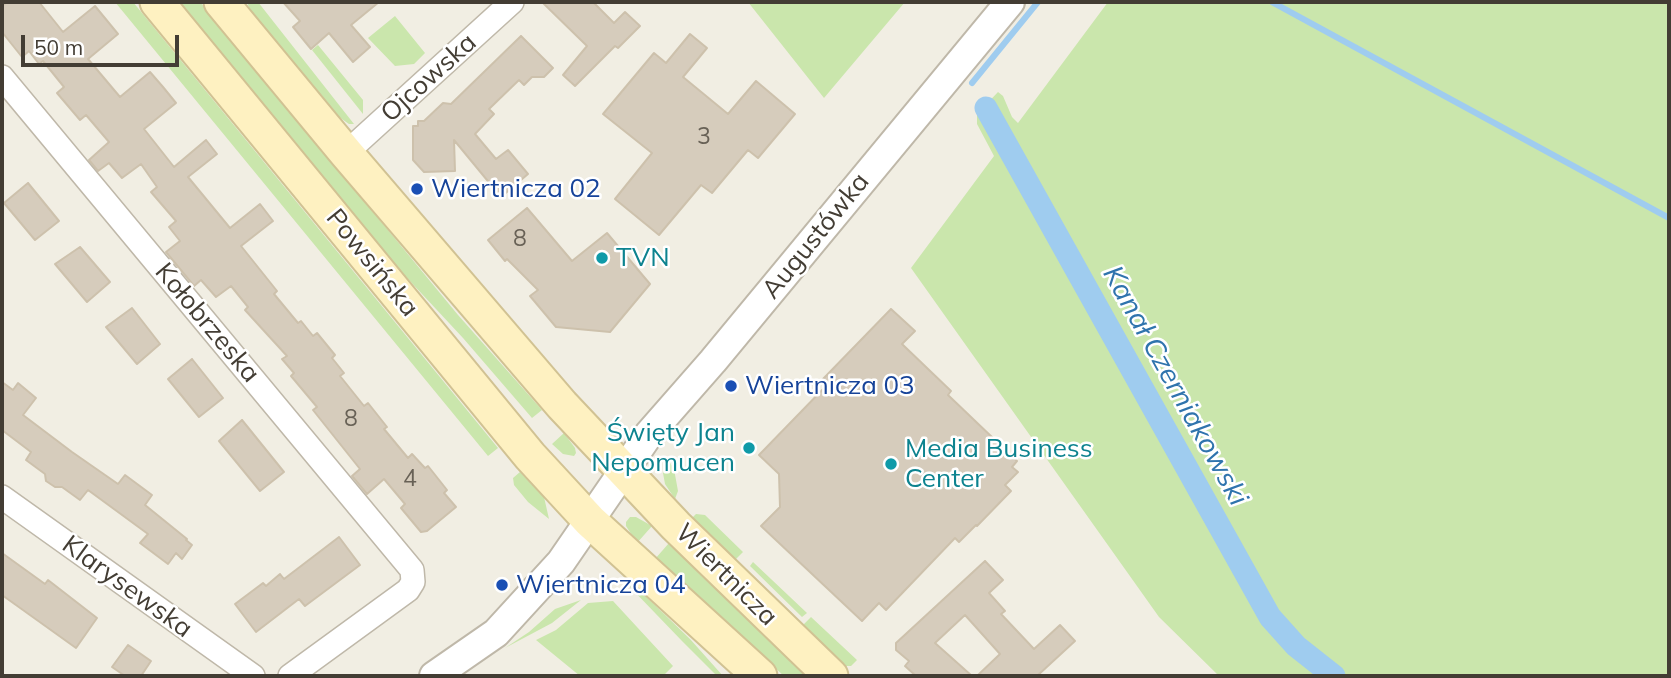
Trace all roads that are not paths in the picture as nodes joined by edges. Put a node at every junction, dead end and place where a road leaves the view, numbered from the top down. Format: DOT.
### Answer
graph roads {
  1 [pos="157,2"];
  2 [pos="221,2"];
  3 [pos="512,2"];
  4 [pos="1010,2"];
  5 [pos="2,77"];
  6 [pos="346,153"];
  7 [pos="624,472"];
  8 [pos="2,497"];
  9 [pos="590,521"];
  10 [pos="253,676"];
  11 [pos="290,676"];
  12 [pos="434,676"];
  13 [pos="760,676"];
  14 [pos="831,676"];
  1 -- 9 [label="main road, Powsińska"];
  2 -- 6 [label="main road, Powsińska"];
  3 -- 6 [label="street, Ojcowska"];
  4 -- 7 [label="street, Augustówka"];
  5 -- 11 [label="street, Kołobrzeska"];
  6 -- 7 [label="main road, Powsińska"];
  7 -- 9 [label="street, Augustówka"];
  7 -- 14 [label="main road, Wiertnicza"];
  8 -- 10 [label="street, Klarysewska"];
  9 -- 12 [label="street, Augustówka"];
  9 -- 13 [label="main road, Wiertnicza"];
}
